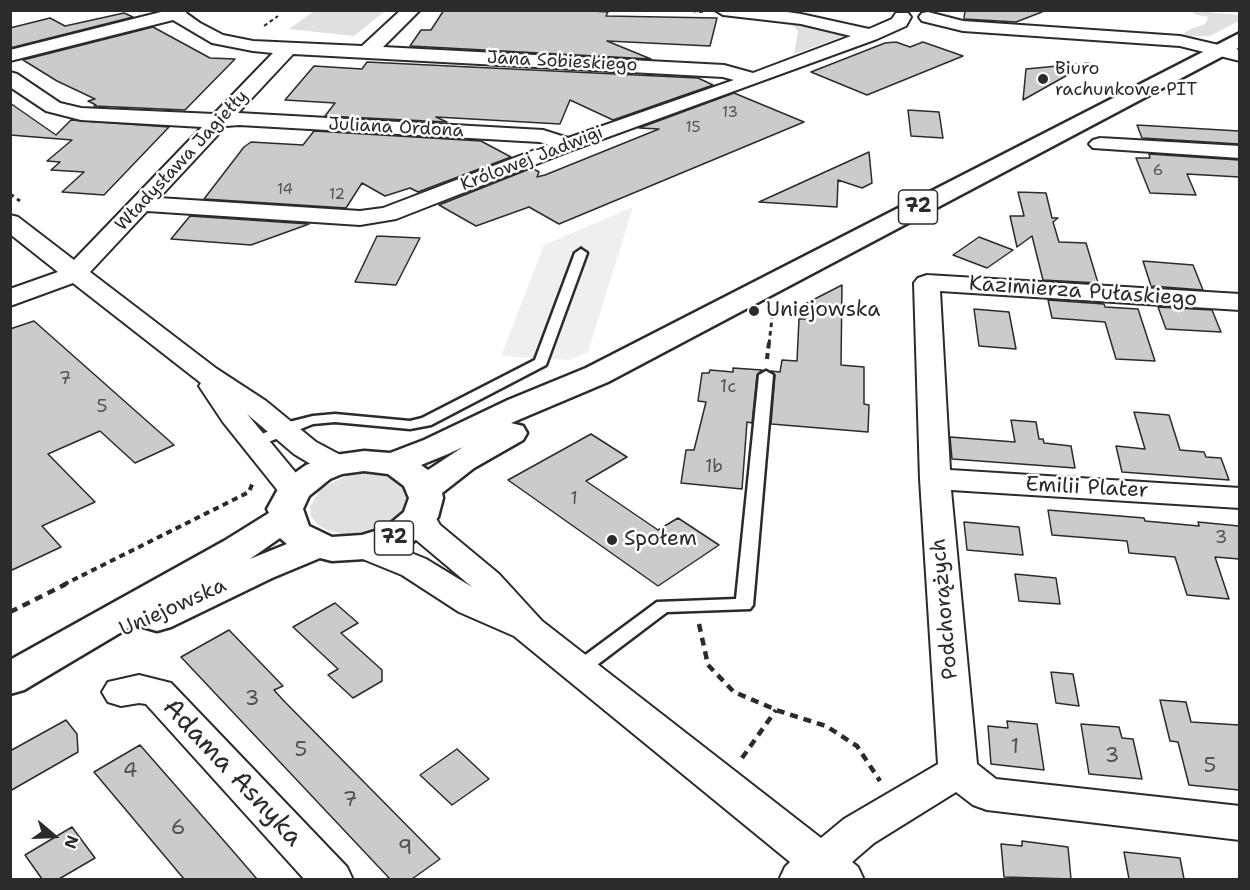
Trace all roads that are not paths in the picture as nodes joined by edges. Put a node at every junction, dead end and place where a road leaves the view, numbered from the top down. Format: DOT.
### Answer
graph roads {
  1 [pos="412,10"];
  2 [pos="723,10"];
  3 [pos="177,12"];
  4 [pos="896,14"];
  5 [pos="930,14"];
  6 [pos="871,35"];
  7 [pos="288,48"];
  8 [pos="1226,50"];
  9 [pos="368,51"];
  10 [pos="10,56"];
  11 [pos="1239,65"];
  12 [pos="10,78"];
  13 [pos="754,79"];
  14 [pos="222,120"];
  15 [pos="1100,144"];
  16 [pos="568,145"];
  17 [pos="1239,152"];
  18 [pos="143,204"];
  19 [pos="19,215"];
  20 [pos="580,253"];
  21 [pos="75,274"];
  22 [pos="927,283"];
  23 [pos="10,298"];
  24 [pos="1239,302"];
  25 [pos="207,375"];
  26 [pos="597,375"];
  27 [pos="766,375"];
  28 [pos="283,430"];
  29 [pos="256,442"];
  30 [pos="393,464"];
  31 [pos="334,465"];
  32 [pos="934,479"];
  33 [pos="1239,498"];
  34 [pos="422,503"];
  35 [pos="290,504"];
  36 [pos="318,545"];
  37 [pos="365,547"];
  38 [pos="530,630"];
  39 [pos="579,669"];
  40 [pos="19,675"];
  41 [pos="121,692"];
  42 [pos="958,771"];
  43 [pos="1239,823"];
  44 [pos="821,874"];
  45 [pos="332,879"];
  1 -- 9 [label="street"];
  2 -- 6 [label="street"];
  3 -- 7 [label="street, Jana Sobieskiego"];
  3 -- 10 [label="street"];
  4 -- 5 [label="street"];
  4 -- 6 [label="street, Królowej Jadwigi"];
  5 -- 8 [label="street"];
  6 -- 13 [label="street, Królowej Jadwigi"];
  7 -- 9 [label="street, Jana Sobieskiego"];
  7 -- 14 [label="street, Władysława Jagiełły"];
  8 -- 11 [label="street"];
  8 -- 26 [label="main road, 72"];
  9 -- 13 [label="street, Jana Sobieskiego"];
  12 -- 14 [label="street, Juliana Ordona"];
  13 -- 16 [label="street, Królowej Jadwigi"];
  14 -- 16 [label="street, Juliana Ordona"];
  14 -- 18 [label="street, Władysława Jagiełły"];
  15 -- 17 [label="street"];
  16 -- 18 [label="street, Królowej Jadwigi"];
  18 -- 21 [label="street, Władysława Jagiełły"];
  19 -- 21 [label="street"];
  20 -- 28 [label="lane"];
  21 -- 23 [label="street"];
  21 -- 25 [label="street"];
  22 -- 24 [label="street, Kazimierza Pułaskiego"];
  22 -- 32 [label="street, Podchorążych"];
  25 -- 28 [label="street"];
  25 -- 29 [label="street"];
  26 -- 30 [label="main road, 72"];
  26 -- 34 [label="main road, 72"];
  27 -- 39 [label="lane"];
  28 -- 29 [label="lane"];
  28 -- 31 [label="street"];
  29 -- 35 [label="street"];
  30 -- 31 [label="main road, 72"];
  30 -- 34 [label="main road, 72"];
  31 -- 35 [label="main road, 72"];
  32 -- 33 [label="street, Emilii Plater"];
  32 -- 42 [label="street, Podchorążych"];
  34 -- 37 [label="main road, 72"];
  34 -- 38 [label="street"];
  35 -- 36 [label="main road, 72"];
  35 -- 40 [label="main road, Uniejowska / 72"];
  36 -- 37 [label="main road, 72"];
  36 -- 40 [label="main road, Uniejowska / 72"];
  37 -- 38 [label="street"];
  38 -- 39 [label="street"];
  39 -- 44 [label="street"];
  41 -- 45 [label="street, Adama Asnyka"];
  42 -- 43 [label="street"];
  42 -- 44 [label="street"];
}
